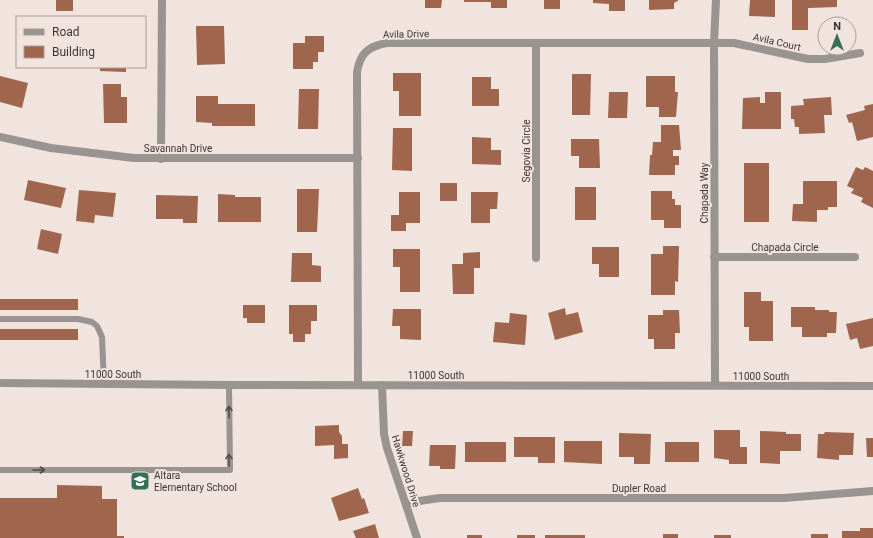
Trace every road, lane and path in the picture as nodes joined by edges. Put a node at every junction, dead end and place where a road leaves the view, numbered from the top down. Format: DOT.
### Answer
graph roads {
  1 [pos="162,0"];
  2 [pos="716,0"];
  3 [pos="536,43"];
  4 [pos="714,43"];
  5 [pos="860,53"];
  6 [pos="0,137"];
  7 [pos="161,158"];
  8 [pos="358,158"];
  9 [pos="714,257"];
  10 [pos="855,257"];
  11 [pos="536,258"];
  12 [pos="0,319"];
  13 [pos="0,383"];
  14 [pos="104,384"];
  15 [pos="229,386"];
  16 [pos="358,386"];
  17 [pos="382,386"];
  18 [pos="715,386"];
  19 [pos="873,386"];
  20 [pos="0,470"];
  21 [pos="873,491"];
  22 [pos="406,505"];
  23 [pos="416,538"];
  1 -- 7 [label="street"];
  2 -- 4 [label="street, Chapada Way"];
  3 -- 4 [label="street, Avila Drive"];
  3 -- 8 [label="street, Avila Drive"];
  3 -- 11 [label="street, Segovia Circle"];
  4 -- 5 [label="street, Avila Court"];
  4 -- 9 [label="street, Chapada Way"];
  6 -- 7 [label="street, Savannah Drive"];
  7 -- 8 [label="street, Savannah Drive"];
  8 -- 16 [label="street, Avila Drive"];
  9 -- 10 [label="street, Chapada Circle"];
  9 -- 18 [label="street, Chapada Way"];
  12 -- 14 [label="lane"];
  13 -- 14 [label="street, 11000 South"];
  14 -- 15 [label="street, 11000 South"];
  15 -- 16 [label="street, 11000 South"];
  20 -- 15 [label="lane, one-way"];
  16 -- 17 [label="street, 11000 South"];
  17 -- 18 [label="street, 11000 South"];
  17 -- 22 [label="street, Hawkwood Drive"];
  18 -- 19 [label="street, 11000 South"];
  21 -- 22 [label="street, Dupler Road"];
  22 -- 23 [label="street, Hawkwood Drive"];
}
